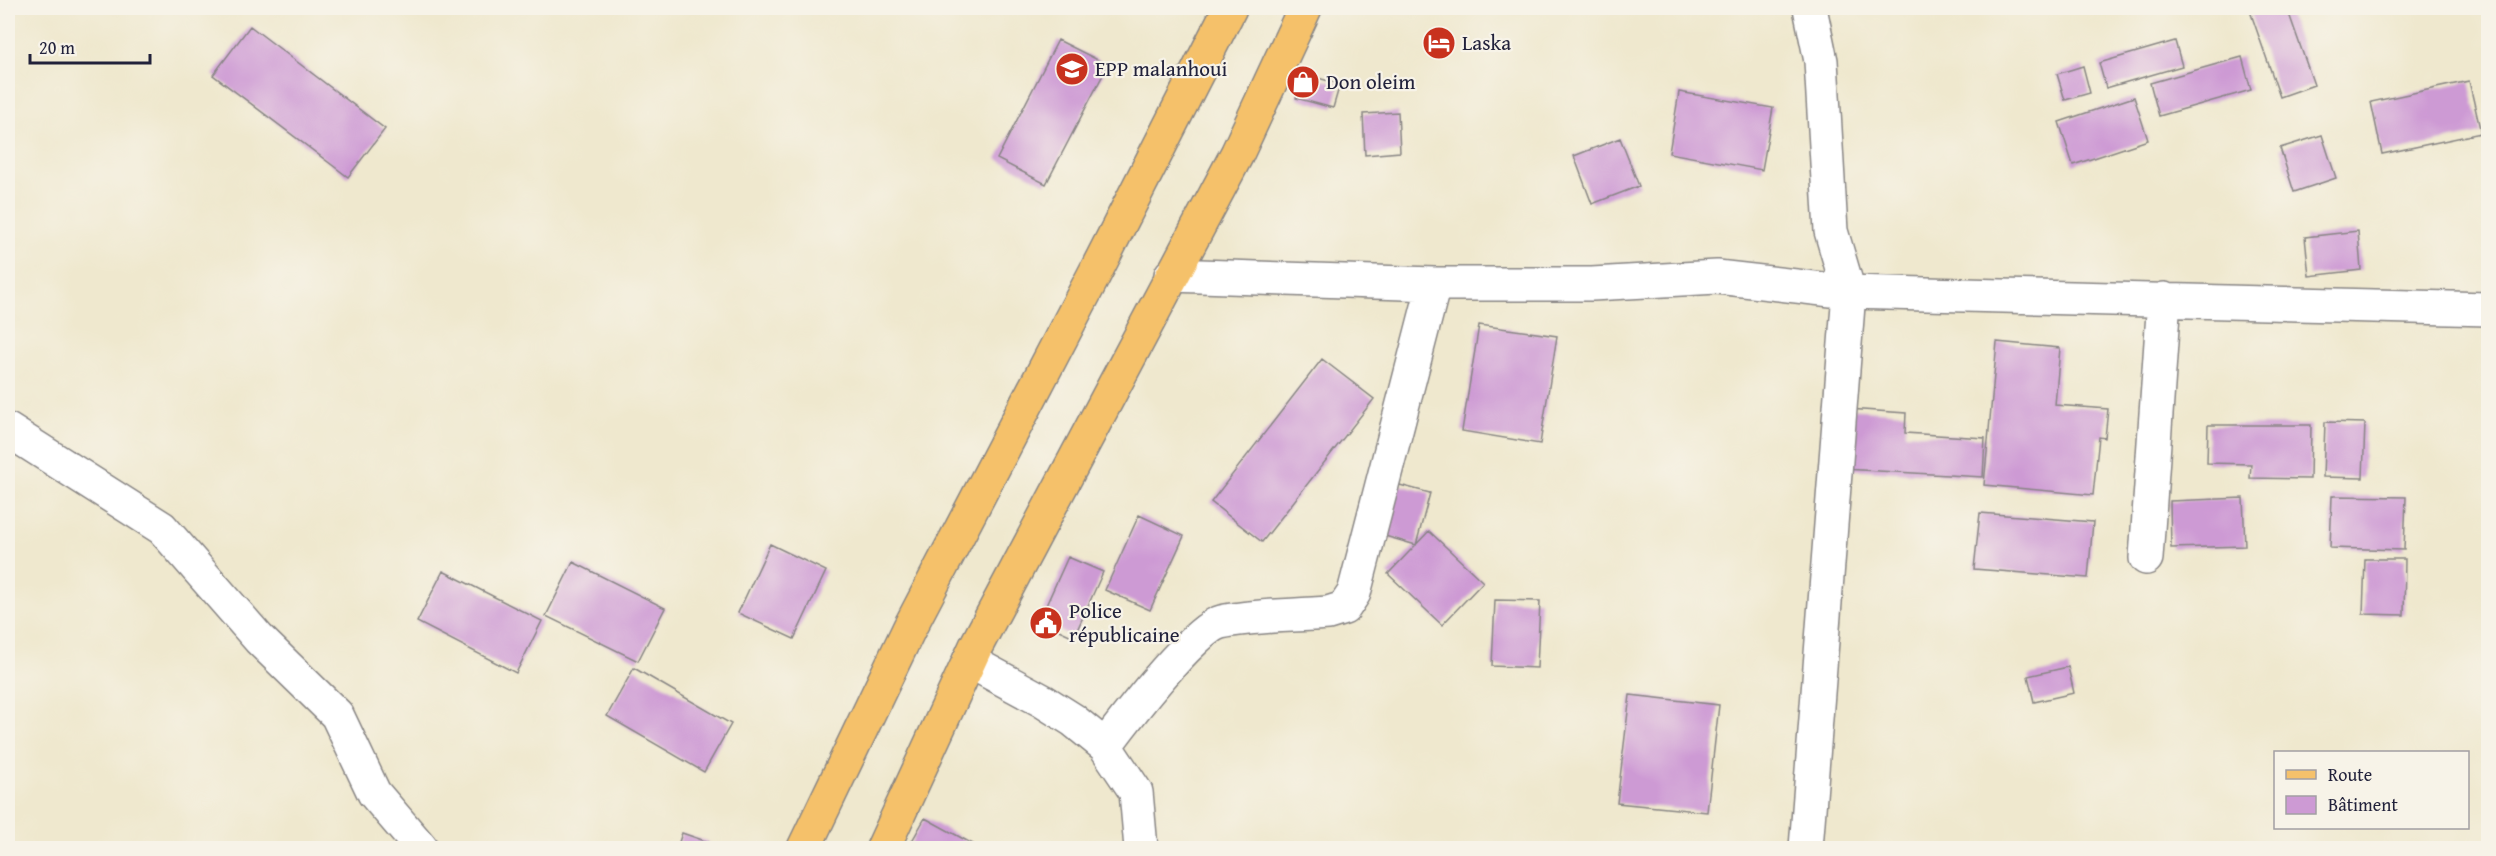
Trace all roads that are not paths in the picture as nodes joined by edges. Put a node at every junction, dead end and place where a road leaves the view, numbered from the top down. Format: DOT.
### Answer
graph roads {
  1 [pos="1230,8"];
  2 [pos="1305,8"];
  3 [pos="1810,8"];
  4 [pos="1171,275"];
  5 [pos="1434,284"];
  6 [pos="1849,292"];
  7 [pos="2164,299"];
  8 [pos="2488,309"];
  9 [pos="8,430"];
  10 [pos="2146,558"];
  11 [pos="969,661"];
  12 [pos="1105,746"];
  13 [pos="421,849"];
  14 [pos="804,849"];
  15 [pos="883,849"];
  16 [pos="1141,849"];
  17 [pos="1806,849"];
  1 -- 14 [label="main road"];
  2 -- 4 [label="main road"];
  3 -- 6 [label="street"];
  4 -- 5 [label="street"];
  4 -- 11 [label="main road"];
  5 -- 6 [label="street"];
  5 -- 12 [label="street"];
  6 -- 7 [label="street"];
  6 -- 17 [label="street"];
  7 -- 8 [label="street"];
  7 -- 10 [label="street"];
  9 -- 13 [label="street"];
  11 -- 12 [label="street"];
  11 -- 15 [label="main road"];
  12 -- 16 [label="street"];
}
